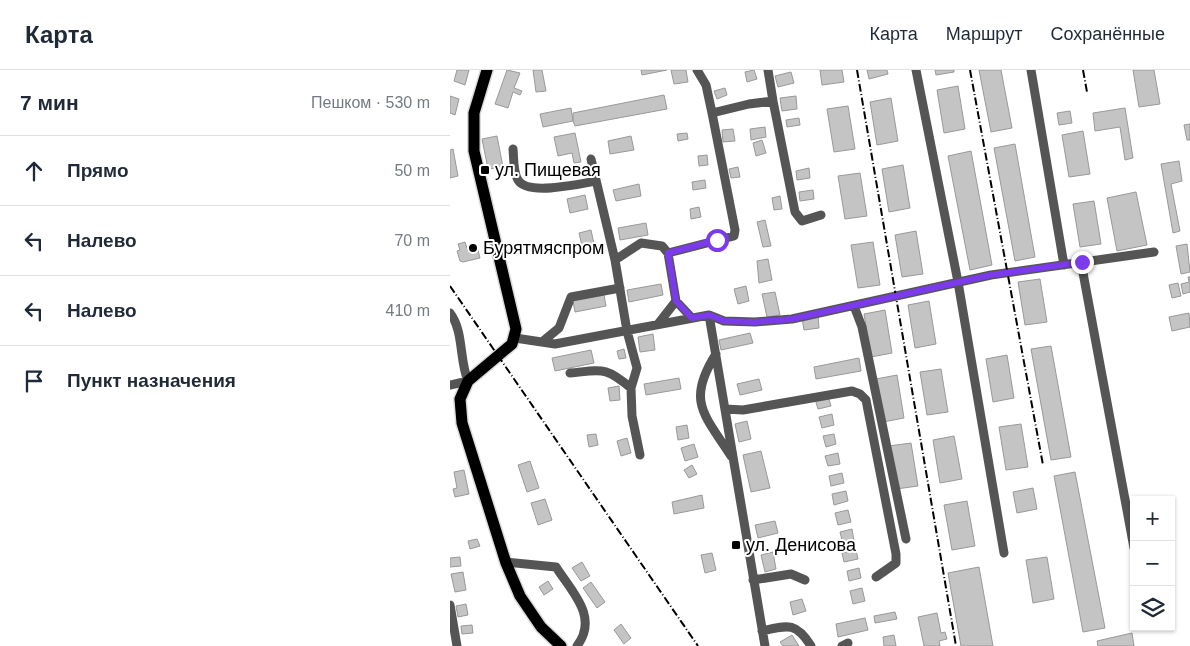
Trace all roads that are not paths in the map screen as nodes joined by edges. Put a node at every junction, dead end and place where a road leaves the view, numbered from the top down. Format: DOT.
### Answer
graph roads {
  1 [pos="486,70"];
  2 [pos="697,70"];
  3 [pos="768,70"];
  4 [pos="916,70"];
  5 [pos="1031,70"];
  6 [pos="773,101"];
  7 [pos="712,113"];
  8 [pos="513,149"];
  9 [pos="591,158"];
  10 [pos="596,182"];
  11 [pos="821,215"];
  12 [pos="1154,252"];
  13 [pos="668,253"];
  14 [pos="615,260"];
  15 [pos="1082,262"];
  16 [pos="1064,265"];
  17 [pos="958,282"];
  18 [pos="620,288"];
  19 [pos="676,301"];
  20 [pos="854,306"];
  21 [pos="450,313"];
  22 [pos="709,315"];
  23 [pos="692,318"];
  24 [pos="658,324"];
  25 [pos="627,330"];
  26 [pos="515,338"];
  27 [pos="542,342"];
  28 [pos="716,354"];
  29 [pos="570,373"];
  30 [pos="468,381"];
  31 [pos="450,385"];
  32 [pos="631,388"];
  33 [pos="725,409"];
  34 [pos="640,456"];
  35 [pos="734,459"];
  36 [pos="906,539"];
  37 [pos="1133,541"];
  38 [pos="1004,552"];
  39 [pos="506,562"];
  40 [pos="876,577"];
  41 [pos="754,580"];
  42 [pos="805,580"];
  43 [pos="450,605"];
  44 [pos="762,631"];
  45 [pos="457,646"];
  46 [pos="561,646"];
  47 [pos="577,646"];
  48 [pos="765,646"];
  49 [pos="811,646"];
  1 -- 26 [label="main road"];
  2 -- 7 [label="street"];
  3 -- 6 [label="street"];
  4 -- 17 [label="street"];
  5 -- 16 [label="street"];
  6 -- 7 [label="street"];
  6 -- 11 [label="street"];
  7 -- 13 [label="street"];
  8 -- 10 [label="street"];
  9 -- 10 [label="street"];
  10 -- 14 [label="street"];
  12 -- 15 [label="street"];
  13 -- 14 [label="street"];
  13 -- 19 [label="street"];
  14 -- 18 [label="street"];
  15 -- 16 [label="street"];
  15 -- 37 [label="street"];
  16 -- 17 [label="street"];
  17 -- 20 [label="street"];
  17 -- 38 [label="street"];
  18 -- 25 [label="street"];
  18 -- 27 [label="street"];
  19 -- 23 [label="street"];
  19 -- 24 [label="street"];
  20 -- 22 [label="street"];
  20 -- 36 [label="street"];
  21 -- 30 [label="street"];
  22 -- 23 [label="street"];
  22 -- 28 [label="street"];
  23 -- 24 [label="street"];
  24 -- 25 [label="street"];
  25 -- 27 [label="street"];
  25 -- 32 [label="street"];
  26 -- 27 [label="street"];
  26 -- 30 [label="main road"];
  28 -- 33 [label="street"];
  28 -- 35 [label="street"];
  29 -- 32 [label="street"];
  30 -- 31 [label="street"];
  30 -- 39 [label="main road"];
  32 -- 34 [label="street"];
  33 -- 35 [label="street"];
  33 -- 40 [label="street"];
  35 -- 41 [label="street"];
  39 -- 46 [label="main road"];
  39 -- 47 [label="street"];
  41 -- 42 [label="street"];
  41 -- 44 [label="street"];
  43 -- 45 [label="street"];
  44 -- 48 [label="street"];
  44 -- 49 [label="street"];
}
